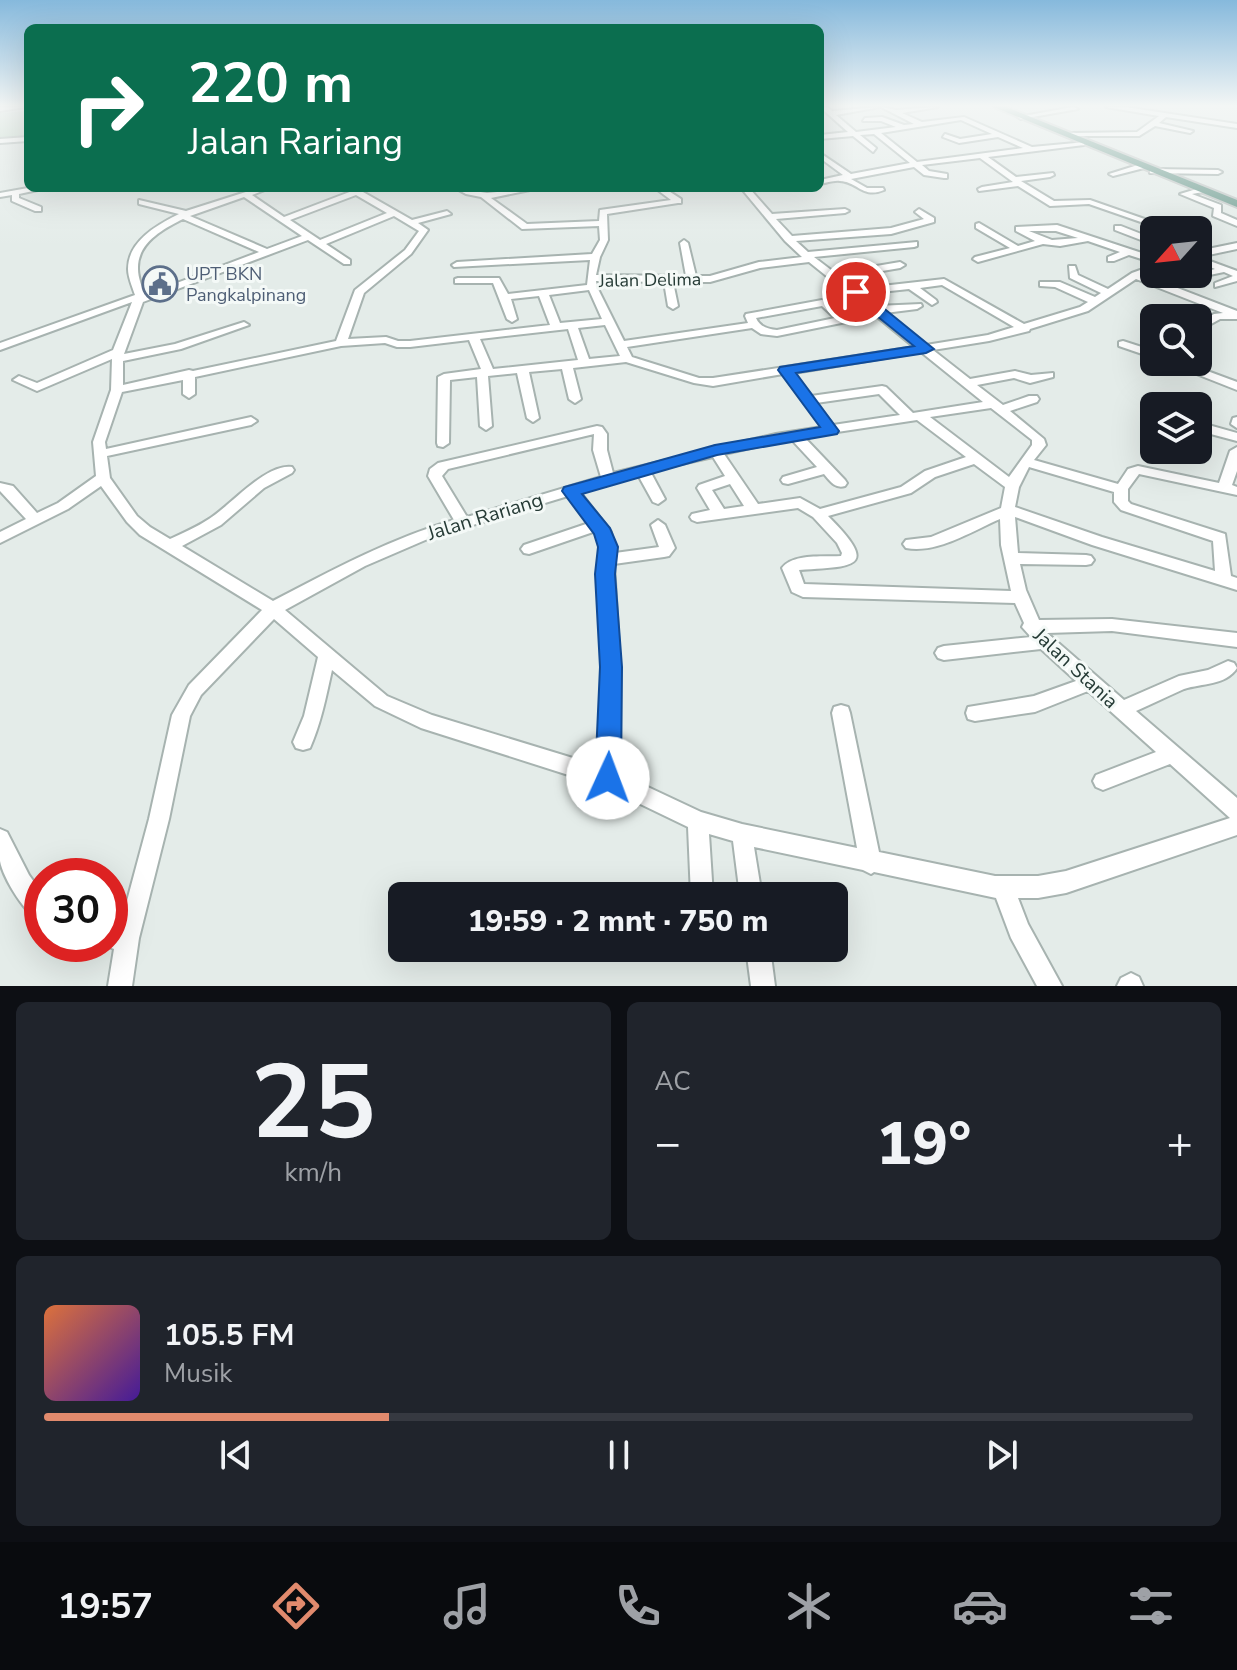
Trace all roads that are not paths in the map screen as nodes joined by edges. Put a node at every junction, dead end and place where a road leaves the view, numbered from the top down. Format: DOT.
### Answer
graph roads {
  1 [pos="902,153"];
  2 [pos="1003,153"];
  3 [pos="1109,153"];
  4 [pos="982,156"];
  5 [pos="824,159"];
  6 [pos="916,164"];
  7 [pos="1141,166"];
  8 [pos="1153,171"];
  9 [pos="1218,172"];
  10 [pos="1113,174"];
  11 [pos="1050,175"];
  12 [pos="944,176"];
  13 [pos="846,178"];
  14 [pos="824,181"];
  15 [pos="1016,182"];
  16 [pos="982,189"];
  17 [pos="880,190"];
  18 [pos="1200,190"];
  19 [pos="28,192"];
  20 [pos="255,192"];
  21 [pos="326,192"];
  22 [pos="357,192"];
  23 [pos="466,192"];
  24 [pos="513,192"];
  25 [pos="665,192"];
  26 [pos="749,192"];
  27 [pos="0,195"];
  28 [pos="16,195"];
  29 [pos="246,195"];
  30 [pos="643,195"];
  31 [pos="485,197"];
  32 [pos="342,198"];
  33 [pos="1235,200"];
  34 [pos="142,202"];
  35 [pos="657,205"];
  36 [pos="38,209"];
  37 [pos="845,211"];
  38 [pos="919,212"];
  39 [pos="394,213"];
  40 [pos="447,214"];
  41 [pos="185,215"];
  42 [pos="361,216"];
  43 [pos="769,217"];
  44 [pos="286,219"];
  45 [pos="1140,219"];
  46 [pos="413,222"];
  47 [pos="374,223"];
  48 [pos="603,223"];
  49 [pos="1237,223"];
  50 [pos="979,226"];
  51 [pos="1118,228"];
  52 [pos="310,236"];
  53 [pos="1090,237"];
  54 [pos="1140,237"];
  55 [pos="788,239"];
  56 [pos="684,243"];
  57 [pos="1039,243"];
  58 [pos="319,244"];
  59 [pos="914,244"];
  60 [pos="1017,247"];
  61 [pos="1212,247"];
  62 [pos="1236,247"];
  63 [pos="1218,250"];
  64 [pos="1130,251"];
  65 [pos="266,252"];
  66 [pos="1212,252"];
  67 [pos="1035,255"];
  68 [pos="1140,255"];
  69 [pos="595,257"];
  70 [pos="808,257"];
  71 [pos="978,259"];
  72 [pos="1111,259"];
  73 [pos="347,262"];
  74 [pos="1212,263"];
  75 [pos="457,265"];
  76 [pos="900,265"];
  77 [pos="1072,268"];
  78 [pos="1224,269"];
  79 [pos="1212,272"];
  80 [pos="1140,273"];
  81 [pos="1135,275"];
  82 [pos="835,276"];
  83 [pos="1237,276"];
  84 [pos="668,279"];
  85 [pos="692,279"];
  86 [pos="458,281"];
  87 [pos="592,282"];
  88 [pos="1043,284"];
  89 [pos="910,285"];
  90 [pos="1218,285"];
  91 [pos="1205,288"];
  92 [pos="543,292"];
  93 [pos="856,292"];
  94 [pos="1109,293"];
  95 [pos="1187,296"];
  96 [pos="505,297"];
  97 [pos="140,298"];
  98 [pos="932,302"];
  99 [pos="1097,302"];
  100 [pos="673,306"];
  101 [pos="917,306"];
  102 [pos="879,310"];
  103 [pos="1237,316"];
  104 [pos="512,319"];
  105 [pos="842,319"];
  106 [pos="1212,319"];
  107 [pos="608,321"];
  108 [pos="244,325"];
  109 [pos="572,325"];
  110 [pos="754,325"];
  111 [pos="556,327"];
  112 [pos="1025,329"];
  113 [pos="473,336"];
  114 [pos="341,343"];
  115 [pos="1123,344"];
  116 [pos="619,345"];
  117 [pos="0,347"];
  118 [pos="926,349"];
  119 [pos="1140,350"];
  120 [pos="118,356"];
  121 [pos="627,359"];
  122 [pos="584,363"];
  123 [pos="567,365"];
  124 [pos="522,368"];
  125 [pos="786,370"];
  126 [pos="485,372"];
  127 [pos="189,373"];
  128 [pos="1049,375"];
  129 [pos="1210,376"];
  130 [pos="19,380"];
  131 [pos="967,383"];
  132 [pos="1237,386"];
  133 [pos="117,390"];
  134 [pos="189,394"];
  135 [pos="575,399"];
  136 [pos="1033,399"];
  137 [pos="808,400"];
  138 [pos="997,407"];
  139 [pos="915,416"];
  140 [pos="533,418"];
  141 [pos="251,421"];
  142 [pos="486,426"];
  143 [pos="1212,430"];
  144 [pos="831,431"];
  145 [pos="795,436"];
  146 [pos="1237,437"];
  147 [pos="443,443"];
  148 [pos="715,450"];
  149 [pos="1237,451"];
  150 [pos="100,454"];
  151 [pos="974,459"];
  152 [pos="1027,462"];
  153 [pos="642,469"];
  154 [pos="826,469"];
  155 [pos="287,470"];
  156 [pos="103,478"];
  157 [pos="608,478"];
  158 [pos="733,478"];
  159 [pos="788,480"];
  160 [pos="840,483"];
  161 [pos="1012,486"];
  162 [pos="0,487"];
  163 [pos="1231,488"];
  164 [pos="1121,489"];
  165 [pos="571,491"];
  166 [pos="658,499"];
  167 [pos="753,508"];
  168 [pos="1007,510"];
  169 [pos="719,513"];
  170 [pos="818,514"];
  171 [pos="697,517"];
  172 [pos="36,521"];
  173 [pos="462,521"];
  174 [pos="599,525"];
  175 [pos="658,525"];
  176 [pos="0,538"];
  177 [pos="911,544"];
  178 [pos="172,545"];
  179 [pos="529,549"];
  180 [pos="1013,558"];
  181 [pos="606,560"];
  182 [pos="1086,560"];
  183 [pos="1230,582"];
  184 [pos="1018,597"];
  185 [pos="273,609"];
  186 [pos="1030,627"];
  187 [pos="1237,640"];
  188 [pos="1044,642"];
  189 [pos="944,653"];
  190 [pos="327,654"];
  191 [pos="1228,668"];
  192 [pos="1090,683"];
  193 [pos="1121,710"];
  194 [pos="841,713"];
  195 [pos="975,713"];
  196 [pos="303,742"];
  197 [pos="1172,755"];
  198 [pos="608,778"];
  199 [pos="1103,781"];
  200 [pos="1237,811"];
  201 [pos="698,821"];
  202 [pos="1237,825"];
  203 [pos="742,834"];
  204 [pos="0,839"];
  205 [pos="871,863"];
  206 [pos="701,882"];
  207 [pos="749,882"];
  208 [pos="1003,886"];
  209 [pos="24,887"];
  210 [pos="128,911"];
  211 [pos="120,962"];
  212 [pos="760,962"];
  213 [pos="120,986"];
  214 [pos="763,986"];
  215 [pos="1050,986"];
  1 -- 6 [label="street"];
  2 -- 4 [label="street"];
  3 -- 7 [label="main road"];
  4 -- 6 [label="street"];
  4 -- 15 [label="street"];
  5 -- 13 [label="street"];
  6 -- 12 [label="street"];
  6 -- 13 [label="street"];
  7 -- 8 [label="main road"];
  7 -- 10 [label="street"];
  8 -- 9 [label="street"];
  8 -- 18 [label="main road"];
  11 -- 15 [label="street"];
  13 -- 14 [label="street"];
  13 -- 17 [label="street"];
  15 -- 16 [label="street"];
  15 -- 45 [label="street"];
  18 -- 33 [label="main road"];
  18 -- 49 [label="street"];
  19 -- 28 [label="street"];
  20 -- 29 [label="street"];
  21 -- 32 [label="street"];
  22 -- 32 [label="street"];
  22 -- 39 [label="street"];
  23 -- 31 [label="street"];
  24 -- 31 [label="street"];
  25 -- 35 [label="street"];
  26 -- 43 [label="street"];
  27 -- 28 [label="street"];
  28 -- 36 [label="street"];
  29 -- 41 [label="street"];
  29 -- 44 [label="street"];
  30 -- 35 [label="street"];
  31 -- 48 [label="street"];
  32 -- 44 [label="street"];
  34 -- 41 [label="street"];
  35 -- 48 [label="street"];
  37 -- 43 [label="street"];
  38 -- 55 [label="street"];
  39 -- 46 [label="street"];
  39 -- 47 [label="street"];
  40 -- 46 [label="street"];
  41 -- 65 [label="street"];
  41 -- 97 [label="street"];
  42 -- 47 [label="street"];
  43 -- 55 [label="street"];
  44 -- 52 [label="street"];
  46 -- 114 [label="street"];
  47 -- 58 [label="street"];
  48 -- 69 [label="street"];
  50 -- 60 [label="street"];
  51 -- 54 [label="street"];
  52 -- 58 [label="street"];
  52 -- 65 [label="street"];
  53 -- 57 [label="street"];
  53 -- 57 [label="street"];
  53 -- 64 [label="street"];
  55 -- 70 [label="street"];
  56 -- 85 [label="street"];
  57 -- 60 [label="street"];
  58 -- 73 [label="street"];
  59 -- 70 [label="street, Jalan Delima"];
  60 -- 67 [label="street"];
  60 -- 71 [label="street"];
  61 -- 63 [label="street"];
  62 -- 63 [label="street"];
  63 -- 66 [label="street"];
  64 -- 68 [label="street"];
  64 -- 72 [label="street"];
  65 -- 97 [label="street"];
  69 -- 75 [label="street"];
  69 -- 87 [label="street"];
  70 -- 82 [label="street"];
  70 -- 85 [label="street, Jalan Delima"];
  74 -- 78 [label="street"];
  76 -- 82 [label="street"];
  77 -- 94 [label="street"];
  78 -- 79 [label="street"];
  78 -- 83 [label="street"];
  80 -- 81 [label="street"];
  81 -- 94 [label="street"];
  81 -- 95 [label="street"];
  82 -- 93 [label="street"];
  83 -- 90 [label="street"];
  84 -- 85 [label="street, Jalan Delima"];
  84 -- 87 [label="street, Jalan Delima"];
  84 -- 100 [label="street"];
  86 -- 96 [label="street"];
  87 -- 92 [label="street"];
  87 -- 107 [label="street, Jalan Delima"];
  88 -- 99 [label="street"];
  89 -- 93 [label="street"];
  89 -- 98 [label="street"];
  89 -- 112 [label="street"];
  91 -- 95 [label="street"];
  92 -- 96 [label="street"];
  92 -- 111 [label="street"];
  93 -- 102 [label="street"];
  94 -- 99 [label="street"];
  95 -- 103 [label="street"];
  96 -- 104 [label="street"];
  97 -- 117 [label="street"];
  97 -- 120 [label="street"];
  99 -- 112 [label="street"];
  101 -- 102 [label="street"];
  102 -- 105 [label="street"];
  102 -- 118 [label="street"];
  103 -- 106 [label="street"];
  105 -- 110 [label="street"];
  105 -- 110 [label="street"];
  107 -- 109 [label="street"];
  107 -- 116 [label="street, Jalan Delima"];
  108 -- 120 [label="street"];
  109 -- 111 [label="street"];
  109 -- 122 [label="street"];
  110 -- 116 [label="street"];
  111 -- 113 [label="street"];
  112 -- 118 [label="street"];
  113 -- 114 [label="street"];
  113 -- 126 [label="street"];
  114 -- 127 [label="street"];
  115 -- 119 [label="street"];
  116 -- 121 [label="street, Jalan Delima"];
  118 -- 125 [label="street"];
  118 -- 131 [label="street"];
  120 -- 130 [label="street"];
  120 -- 133 [label="street"];
  121 -- 122 [label="street"];
  121 -- 125 [label="street"];
  122 -- 123 [label="street"];
  123 -- 124 [label="street"];
  123 -- 135 [label="street"];
  124 -- 126 [label="street"];
  124 -- 140 [label="street"];
  125 -- 137 [label="street"];
  126 -- 142 [label="street"];
  126 -- 147 [label="street"];
  127 -- 133 [label="street"];
  127 -- 134 [label="street"];
  128 -- 131 [label="street"];
  129 -- 132 [label="street"];
  131 -- 138 [label="street"];
  133 -- 150 [label="street"];
  136 -- 138 [label="street, Jalan Rariang"];
  137 -- 139 [label="street"];
  137 -- 144 [label="street"];
  138 -- 139 [label="street, Jalan Rariang"];
  138 -- 152 [label="street"];
  139 -- 144 [label="street, Jalan Rariang"];
  139 -- 151 [label="street"];
  141 -- 150 [label="street"];
  143 -- 146 [label="street"];
  144 -- 145 [label="street, Jalan Rariang"];
  145 -- 148 [label="street, Jalan Rariang"];
  145 -- 154 [label="street"];
  148 -- 153 [label="street, Jalan Rariang"];
  148 -- 158 [label="street"];
  149 -- 163 [label="street"];
  150 -- 156 [label="street"];
  151 -- 161 [label="street"];
  151 -- 170 [label="street"];
  152 -- 161 [label="street, Jalan Stania"];
  152 -- 164 [label="street"];
  153 -- 157 [label="street, Jalan Rariang"];
  153 -- 166 [label="street"];
  154 -- 159 [label="street"];
  154 -- 160 [label="street"];
  155 -- 178 [label="street"];
  156 -- 172 [label="street"];
  156 -- 178 [label="street"];
  157 -- 165 [label="street, Jalan Rariang"];
  157 -- 173 [label="street"];
  158 -- 167 [label="street"];
  158 -- 169 [label="street"];
  161 -- 168 [label="street, Jalan Stania"];
  162 -- 172 [label="street"];
  163 -- 164 [label="street"];
  164 -- 183 [label="street"];
  165 -- 173 [label="street, Jalan Rariang"];
  165 -- 174 [label="street"];
  167 -- 169 [label="street"];
  167 -- 170 [label="street"];
  168 -- 177 [label="street"];
  168 -- 180 [label="street, Jalan Stania"];
  168 -- 183 [label="street"];
  169 -- 171 [label="street"];
  170 -- 184 [label="street"];
  172 -- 176 [label="street"];
  173 -- 185 [label="street, Jalan Rariang"];
  174 -- 179 [label="street"];
  174 -- 181 [label="street"];
  175 -- 181 [label="street"];
  178 -- 185 [label="street"];
  180 -- 182 [label="street"];
  180 -- 184 [label="street, Jalan Stania"];
  181 -- 198 [label="street"];
  184 -- 186 [label="street, Jalan Stania"];
  185 -- 190 [label="street"];
  185 -- 210 [label="street, Jalan Rariang"];
  186 -- 187 [label="street"];
  186 -- 188 [label="street, Jalan Stania"];
  188 -- 189 [label="street"];
  188 -- 192 [label="street, Jalan Stania"];
  190 -- 196 [label="street"];
  190 -- 198 [label="street"];
  191 -- 193 [label="street"];
  192 -- 193 [label="street, Jalan Stania"];
  192 -- 195 [label="street"];
  193 -- 197 [label="street, Jalan Stania"];
  194 -- 205 [label="street"];
  197 -- 199 [label="street"];
  197 -- 200 [label="street, Jalan Stania"];
  198 -- 201 [label="street"];
  201 -- 203 [label="street"];
  201 -- 206 [label="street"];
  202 -- 208 [label="street"];
  203 -- 205 [label="street"];
  203 -- 207 [label="street"];
  204 -- 209 [label="street"];
  205 -- 208 [label="street"];
  208 -- 215 [label="street"];
  211 -- 213 [label="street, Jalan Rariang"];
  212 -- 214 [label="street"];
}
